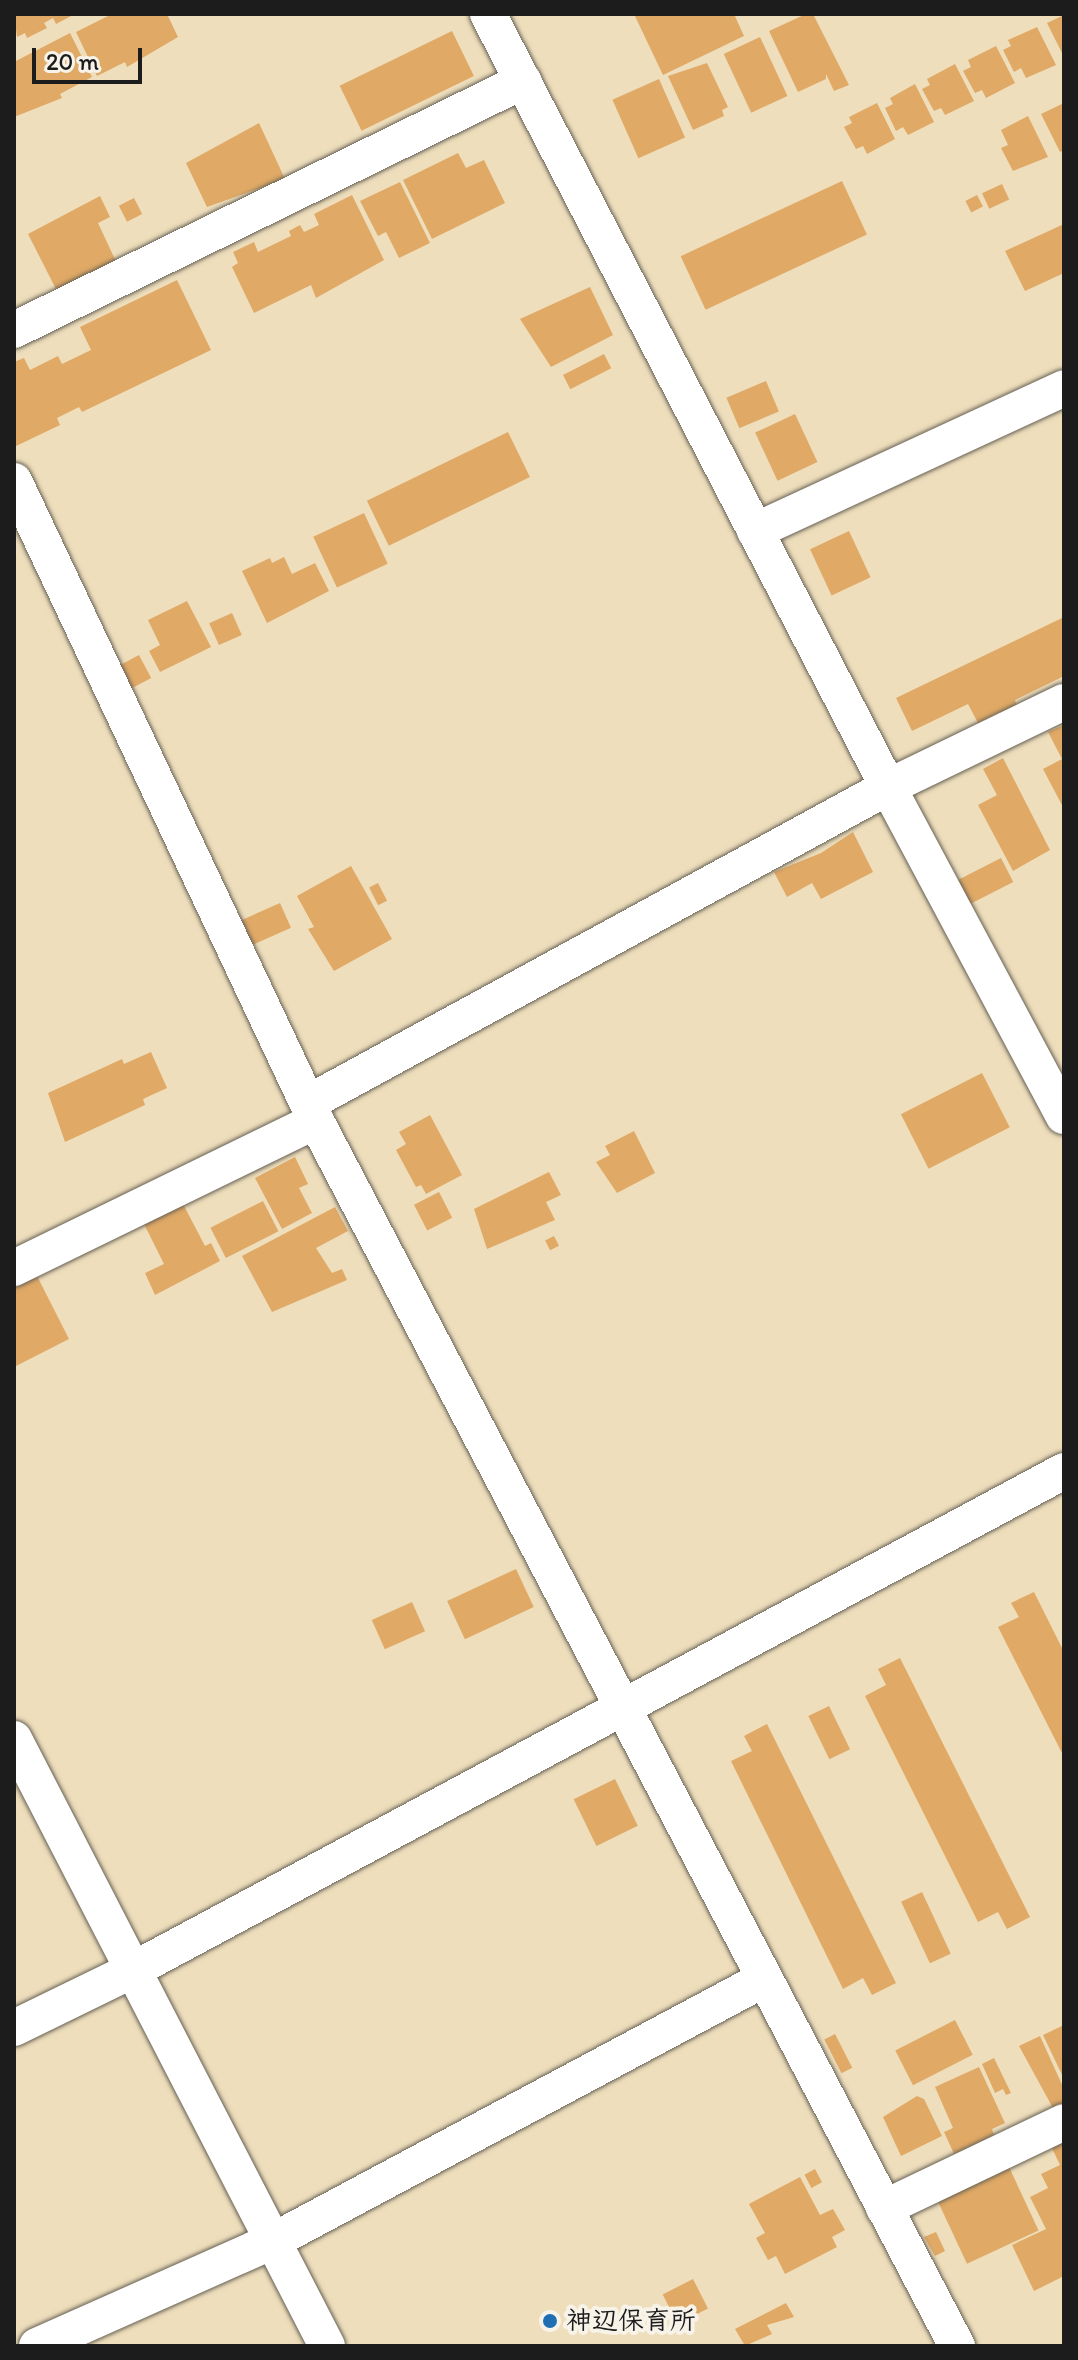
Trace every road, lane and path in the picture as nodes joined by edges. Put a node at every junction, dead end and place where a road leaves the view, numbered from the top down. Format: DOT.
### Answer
graph roads {
  1 [pos="488,14"];
  2 [pos="523,81"];
  3 [pos="14,330"];
  4 [pos="1064,388"];
  5 [pos="14,481"];
  6 [pos="755,531"];
  7 [pos="1064,702"];
  8 [pos="888,787"];
  9 [pos="312,1112"];
  10 [pos="1064,1116"];
  11 [pos="14,1268"];
  12 [pos="1064,1471"];
  13 [pos="623,1709"];
  14 [pos="14,1739"];
  15 [pos="133,1970"];
  16 [pos="764,1979"];
  17 [pos="14,2028"];
  18 [pos="1064,2122"];
  19 [pos="884,2208"];
  20 [pos="273,2241"];
  21 [pos="37,2346"];
  22 [pos="327,2346"];
  23 [pos="957,2346"];
  1 -- 2 [label="street"];
  2 -- 3 [label="street"];
  2 -- 6 [label="street"];
  4 -- 6 [label="street"];
  5 -- 9 [label="street"];
  6 -- 8 [label="street"];
  7 -- 8 [label="street"];
  8 -- 9 [label="street"];
  8 -- 10 [label="street"];
  9 -- 11 [label="street"];
  9 -- 13 [label="street"];
  12 -- 13 [label="street"];
  13 -- 15 [label="street"];
  13 -- 16 [label="street"];
  14 -- 15 [label="street"];
  15 -- 17 [label="street"];
  15 -- 20 [label="street"];
  16 -- 19 [label="street"];
  16 -- 20 [label="street"];
  18 -- 19 [label="street"];
  19 -- 23 [label="street"];
  20 -- 21 [label="street"];
  20 -- 22 [label="street"];
}
